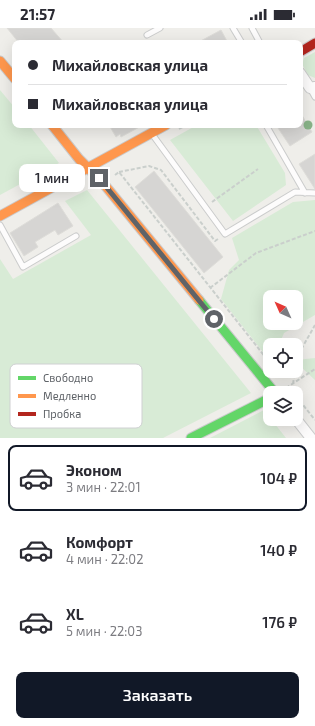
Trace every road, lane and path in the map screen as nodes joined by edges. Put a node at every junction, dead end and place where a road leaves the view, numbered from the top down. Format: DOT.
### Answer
graph roads {
  1 [pos="160,28"];
  2 [pos="233,28"];
  3 [pos="252,28"];
  4 [pos="147,36"];
  5 [pos="240,40"];
  6 [pos="258,40"];
  7 [pos="315,43"];
  8 [pos="303,50"];
  9 [pos="0,61"];
  10 [pos="12,76"];
  11 [pos="303,77"];
  12 [pos="312,88"];
  13 [pos="315,97"];
  14 [pos="55,128"];
  15 [pos="160,128"];
  16 [pos="268,128"];
  17 [pos="151,133"];
  18 [pos="88,168"];
  19 [pos="258,169"];
  20 [pos="119,172"];
  21 [pos="110,177"];
  22 [pos="305,192"];
  23 [pos="315,193"];
  24 [pos="216,199"];
  25 [pos="0,216"];
  26 [pos="0,225"];
  27 [pos="315,231"];
  28 [pos="76,236"];
  29 [pos="216,241"];
  30 [pos="210,288"];
  31 [pos="315,325"];
  32 [pos="303,346"];
  33 [pos="263,354"];
  34 [pos="315,369"];
  35 [pos="293,378"];
  36 [pos="292,384"];
  37 [pos="275,386"];
  38 [pos="288,386"];
  39 [pos="263,402"];
  40 [pos="303,405"];
  41 [pos="315,420"];
  42 [pos="302,426"];
  43 [pos="191,438"];
  44 [pos="311,438"];
  1 -- 4 [label="lane"];
  2 -- 5 [label="lane"];
  3 -- 6 [label="lane"];
  7 -- 8 [label="street"];
  9 -- 10 [label="street"];
  11 -- 12 [label="street"];
  12 -- 13 [label="lane"];
  14 -- 18 [label="street"];
  15 -- 17 [label="street"];
  16 -- 22 [label="lane"];
  17 -- 18 [label="street"];
  17 -- 22 [label="lane"];
  18 -- 25 [label="street"];
  18 -- 37 [label="street"];
  19 -- 24 [label="path"];
  20 -- 21 [label="path"];
  20 -- 29 [label="path"];
  20 -- 30 [label="path"];
  22 -- 23 [label="lane"];
  26 -- 28 [label="lane"];
  27 -- 30 [label="path"];
  30 -- 33 [label="path"];
  31 -- 32 [label="path"];
  34 -- 36 [label="path"];
  35 -- 36 [label="path"];
  36 -- 38 [label="path"];
  39 -- 43 [label="street"];
  40 -- 41 [label="path"];
  42 -- 44 [label="street"];
}
